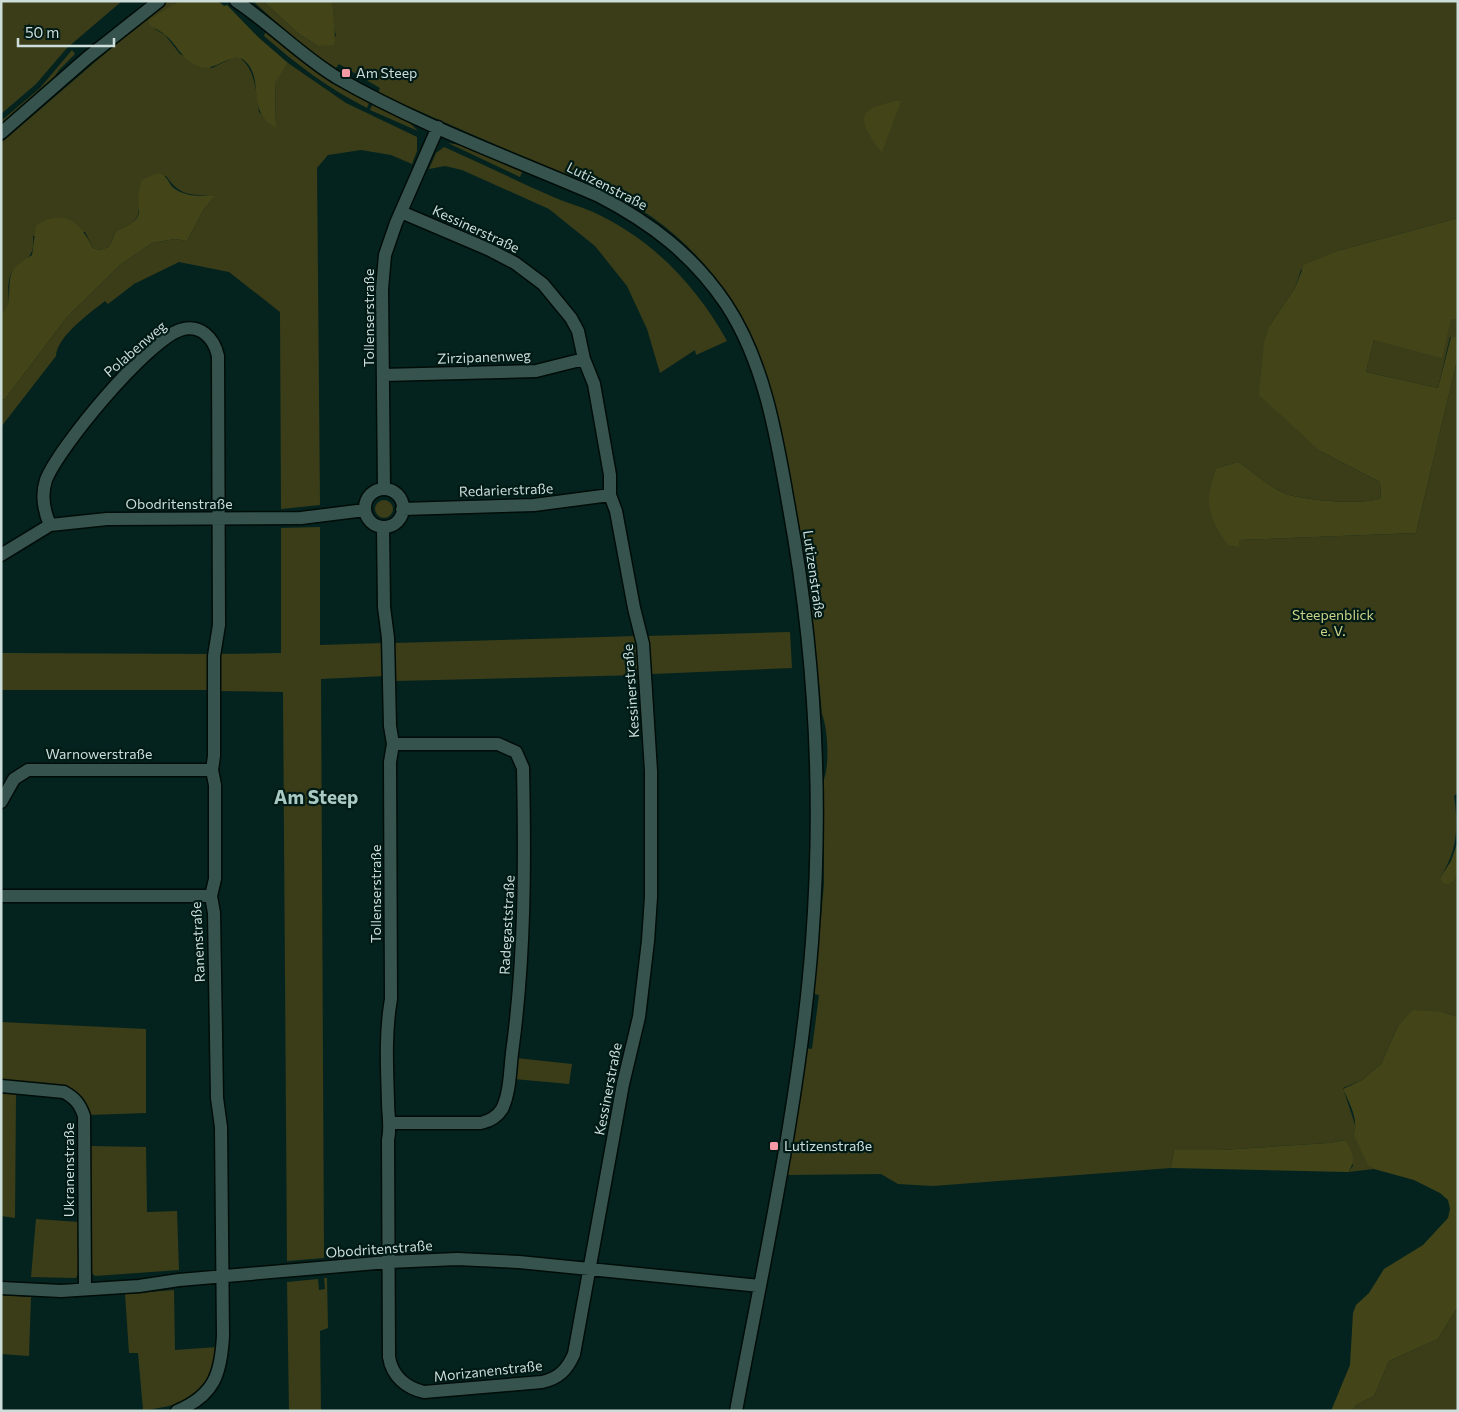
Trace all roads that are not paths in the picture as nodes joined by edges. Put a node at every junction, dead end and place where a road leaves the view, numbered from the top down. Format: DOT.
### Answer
graph roads {
  1 [pos="236,1"];
  2 [pos="247,1"];
  3 [pos="154,3"];
  4 [pos="257,15"];
  5 [pos="438,127"];
  6 [pos="1,133"];
  7 [pos="401,212"];
  8 [pos="584,359"];
  9 [pos="384,375"];
  10 [pos="384,489"];
  11 [pos="610,494"];
  12 [pos="402,509"];
  13 [pos="365,510"];
  14 [pos="219,518"];
  15 [pos="50,525"];
  16 [pos="382,527"];
  17 [pos="1,555"];
  18 [pos="393,744"];
  19 [pos="212,770"];
  20 [pos="1,802"];
  21 [pos="1,896"];
  22 [pos="210,896"];
  23 [pos="1,1086"];
  24 [pos="391,1123"];
  25 [pos="388,1262"];
  26 [pos="590,1269"];
  27 [pos="223,1275"];
  28 [pos="760,1286"];
  29 [pos="1,1288"];
  30 [pos="86,1289"];
  31 [pos="177,1411"];
  32 [pos="736,1411"];
  1 -- 4 [label="street, Lutizenstraße"];
  2 -- 4 [label="street, Lutizenstraße"];
  3 -- 6 [label="street"];
  4 -- 5 [label="street, Lutizenstraße"];
  5 -- 7 [label="street, Tollenserstraße"];
  5 -- 28 [label="street, Lutizenstraße"];
  7 -- 8 [label="street, Kessinerstraße"];
  7 -- 9 [label="street, Tollenserstraße"];
  8 -- 9 [label="street, Zirzipanenweg"];
  8 -- 11 [label="street, Kessinerstraße"];
  9 -- 10 [label="street, Tollenserstraße"];
  10 -- 12 [label="street"];
  10 -- 13 [label="street"];
  11 -- 12 [label="street, Redarierstraße"];
  11 -- 26 [label="street, Kessinerstraße"];
  12 -- 16 [label="street"];
  13 -- 14 [label="street, Obodritenstraße"];
  13 -- 16 [label="street"];
  14 -- 15 [label="street, Obodritenstraße"];
  14 -- 15 [label="street, Polabenweg"];
  14 -- 19 [label="street, Ranenstraße"];
  15 -- 17 [label="street, Obodritenstraße"];
  16 -- 18 [label="street, Tollenserstraße"];
  18 -- 24 [label="street, Tollenserstraße"];
  18 -- 24 [label="street, Radegaststraße"];
  19 -- 20 [label="street, Warnowerstraße"];
  19 -- 22 [label="street, Ranenstraße"];
  21 -- 22 [label="street"];
  22 -- 27 [label="street, Ranenstraße"];
  23 -- 30 [label="street, Ukranenstraße"];
  24 -- 25 [label="street, Tollenserstraße"];
  25 -- 26 [label="street, Obodritenstraße"];
  25 -- 26 [label="street, Morizanenstraße"];
  25 -- 27 [label="street, Obodritenstraße"];
  26 -- 28 [label="street, Obodritenstraße"];
  27 -- 30 [label="street, Obodritenstraße"];
  27 -- 31 [label="street, Ranenstraße"];
  28 -- 32 [label="street, Lutizenstraße"];
  29 -- 30 [label="street, Obodritenstraße"];
}
